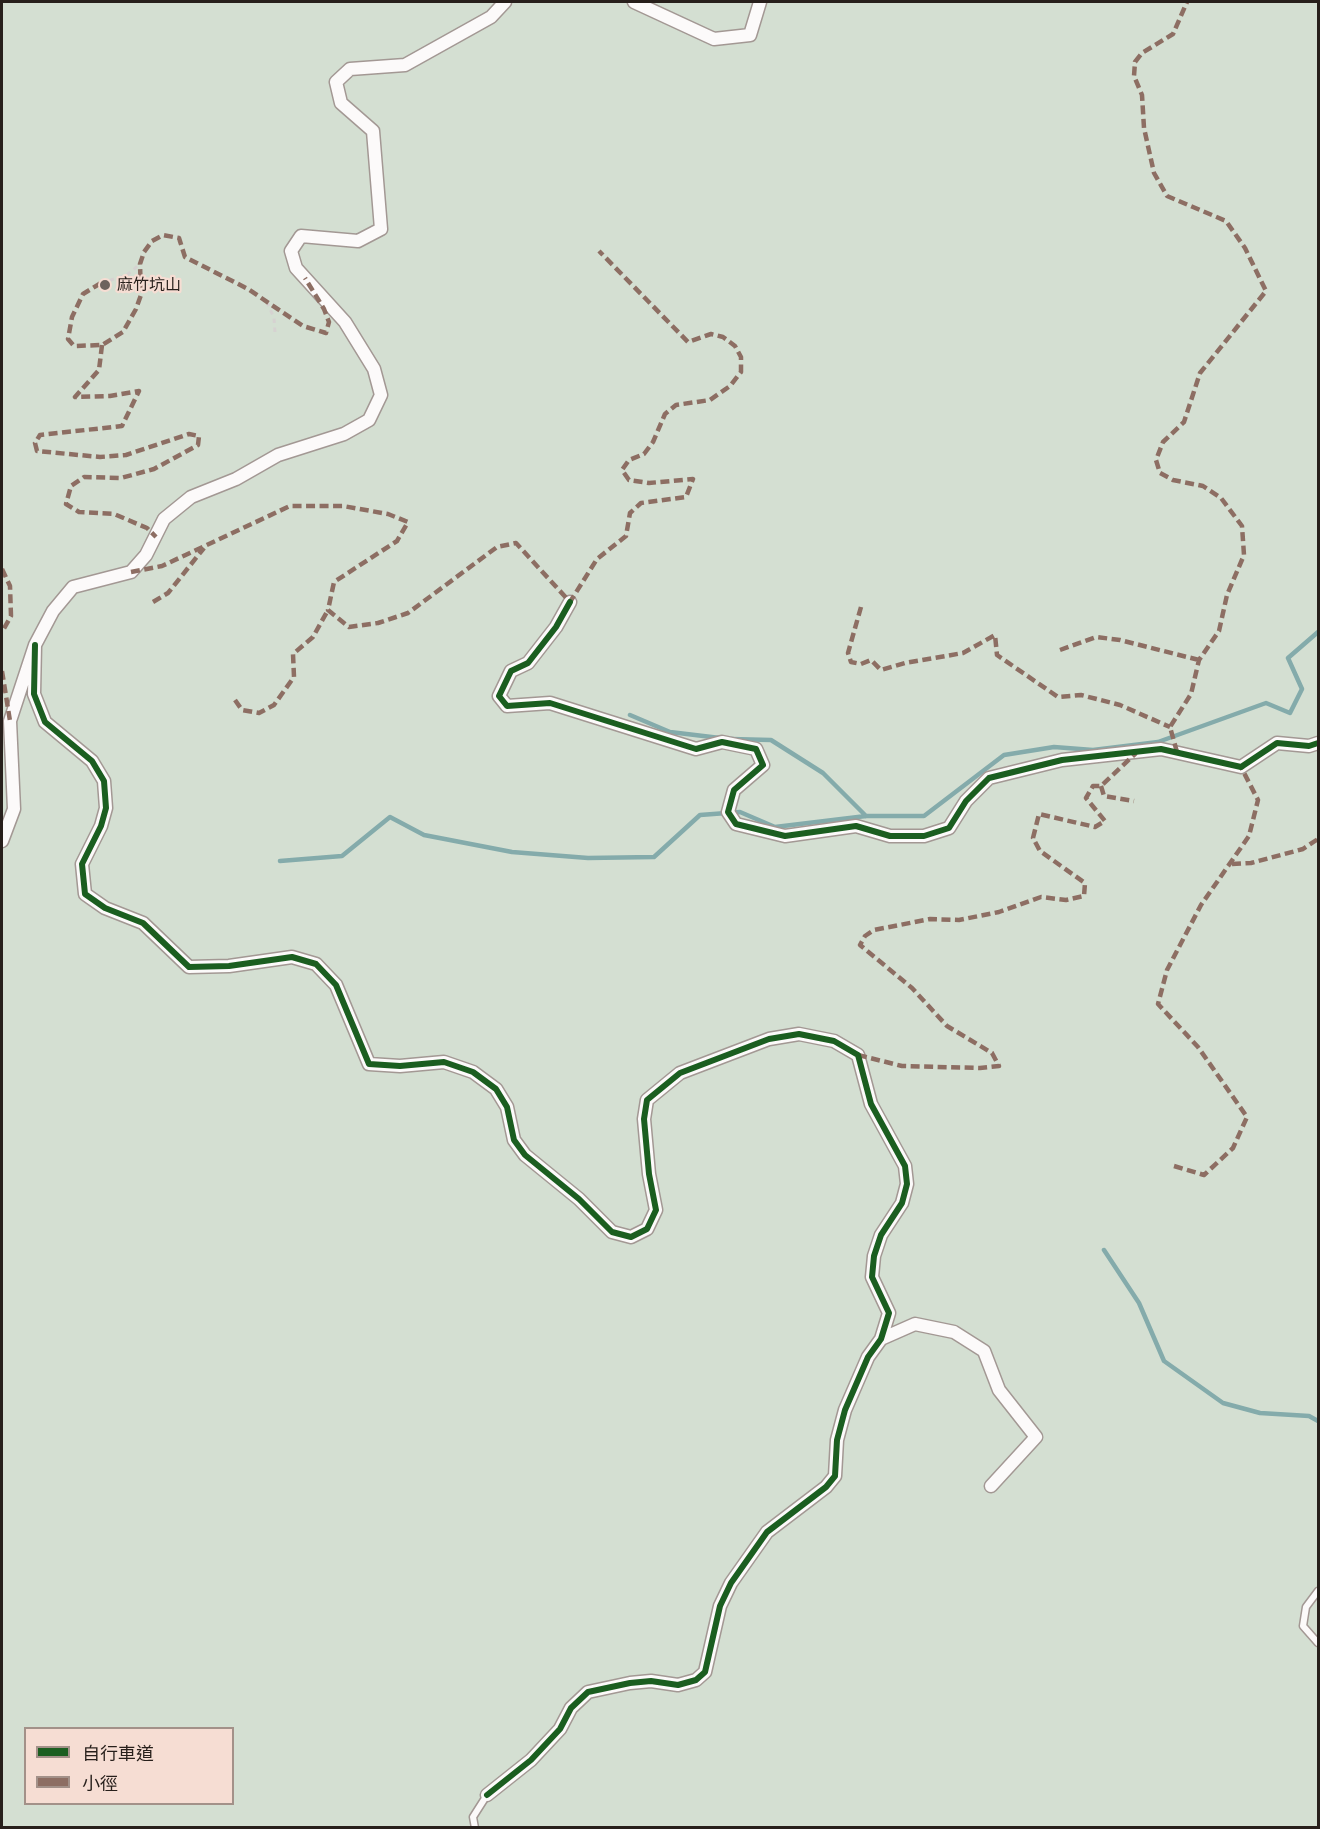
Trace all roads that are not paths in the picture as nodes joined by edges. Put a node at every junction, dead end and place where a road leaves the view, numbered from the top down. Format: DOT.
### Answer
graph roads {
  1 [pos="506,2"];
  2 [pos="634,2"];
  3 [pos="760,2"];
  4 [pos="570,602"];
  5 [pos="35,645"];
  6 [pos="1318,743"];
  7 [pos="2,841"];
  8 [pos="881,1339"];
  9 [pos="991,1486"];
  10 [pos="1318,1592"];
  11 [pos="1318,1643"];
  12 [pos="487,1795"];
  13 [pos="475,1827"];
  1 -- 5 [label="street"];
  2 -- 3 [label="street"];
  4 -- 6 [label="street"];
  5 -- 7 [label="street"];
  5 -- 8 [label="street"];
  8 -- 9 [label="street"];
  8 -- 12 [label="street"];
  10 -- 11 [label="lane"];
  12 -- 13 [label="lane"];
}
